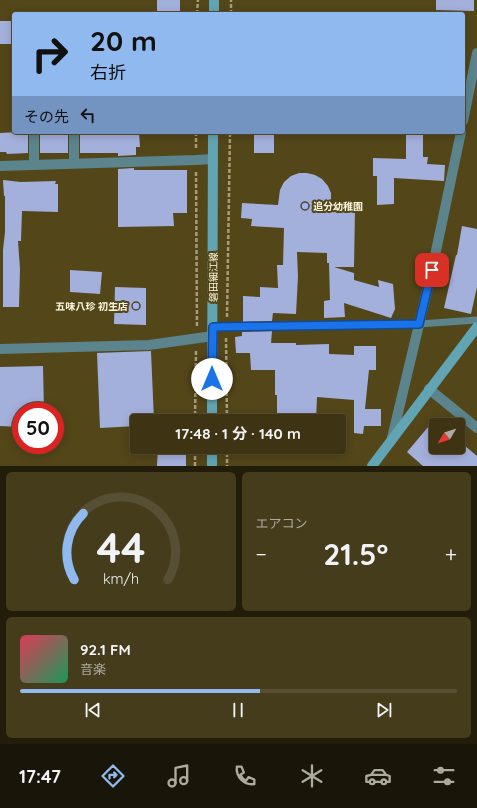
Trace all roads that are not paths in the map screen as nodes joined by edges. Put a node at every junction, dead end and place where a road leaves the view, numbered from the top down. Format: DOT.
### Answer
graph roads {
  1 [pos="214,0"];
  2 [pos="214,12"];
  3 [pos="477,53"];
  4 [pos="465,111"];
  5 [pos="34,134"];
  6 [pos="74,134"];
  7 [pos="213,134"];
  8 [pos="461,134"];
  9 [pos="212,159"];
  10 [pos="74,163"];
  11 [pos="34,165"];
  12 [pos="0,166"];
  13 [pos="477,320"];
  14 [pos="419,324"];
  15 [pos="477,327"];
  16 [pos="213,332"];
  17 [pos="0,349"];
  18 [pos="429,389"];
  19 [pos="212,414"];
  20 [pos="477,428"];
  21 [pos="392,438"];
  22 [pos="212,454"];
  23 [pos="212,466"];
  24 [pos="372,466"];
  1 -- 2 [label="main road"];
  3 -- 4 [label="street"];
  5 -- 11 [label="street"];
  6 -- 10 [label="street"];
  7 -- 9 [label="main road, 磐田細江線"];
  8 -- 14 [label="street"];
  9 -- 10 [label="street"];
  9 -- 16 [label="main road, 磐田細江線"];
  10 -- 11 [label="street"];
  11 -- 12 [label="street"];
  13 -- 14 [label="lane"];
  14 -- 16 [label="lane"];
  14 -- 21 [label="street"];
  15 -- 18 [label="main road"];
  16 -- 17 [label="street"];
  16 -- 19 [label="main road, 磐田細江線"];
  18 -- 20 [label="street"];
  18 -- 21 [label="main road"];
  21 -- 24 [label="main road"];
  22 -- 23 [label="main road"];
}
